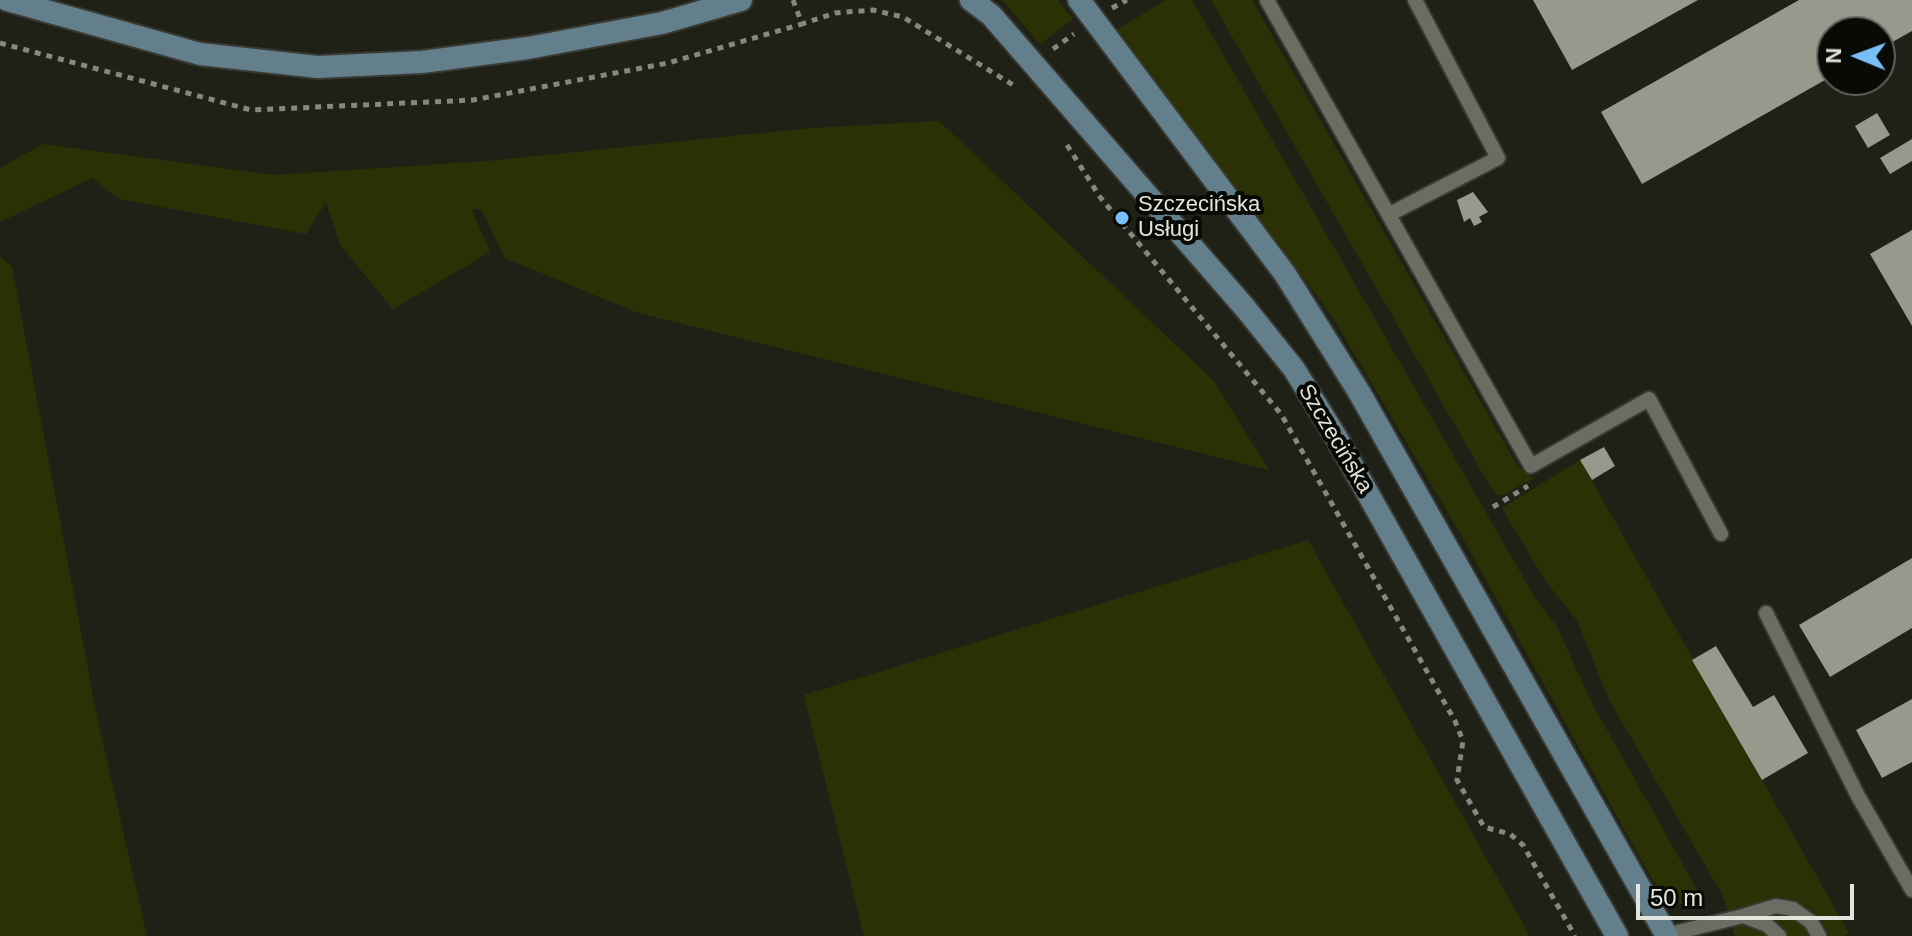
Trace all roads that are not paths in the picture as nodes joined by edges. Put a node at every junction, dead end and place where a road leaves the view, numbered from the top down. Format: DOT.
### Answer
graph roads {
  1 [pos="7,0"];
  2 [pos="741,0"];
  3 [pos="971,0"];
  4 [pos="1079,0"];
  5 [pos="1267,0"];
  6 [pos="1415,0"];
  7 [pos="1390,214"];
  8 [pos="1721,534"];
  9 [pos="1766,613"];
  10 [pos="1912,890"];
  11 [pos="1743,916"];
  12 [pos="1667,935"];
  13 [pos="1617,936"];
  14 [pos="1779,936"];
  15 [pos="1819,936"];
  1 -- 2 [label="main road"];
  3 -- 13 [label="main road, Szczecińska"];
  4 -- 12 [label="main road, Szczecińska"];
  5 -- 7 [label="lane"];
  6 -- 7 [label="lane"];
  7 -- 8 [label="lane"];
  9 -- 10 [label="lane"];
  11 -- 12 [label="lane"];
  11 -- 14 [label="lane"];
  11 -- 15 [label="lane"];
}
